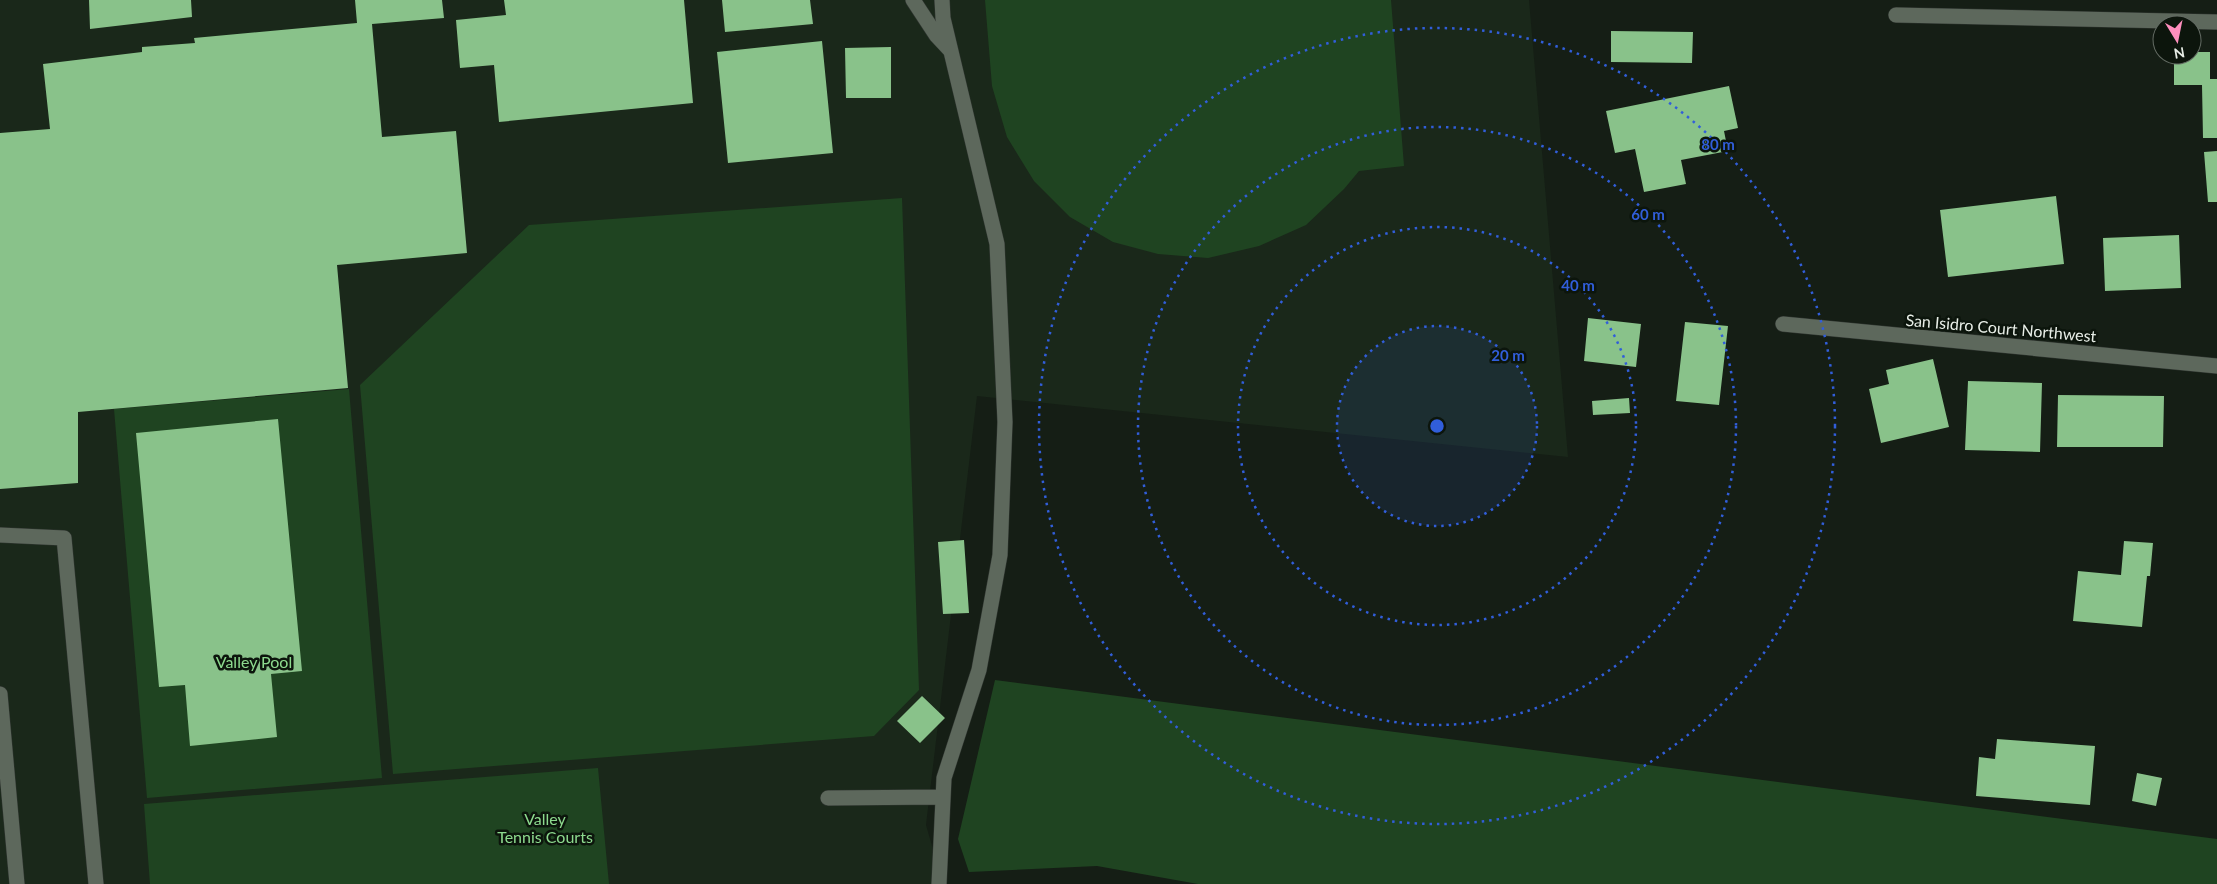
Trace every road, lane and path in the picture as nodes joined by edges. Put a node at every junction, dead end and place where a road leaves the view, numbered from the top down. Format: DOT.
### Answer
graph roads {
  1 [pos="913,0"];
  2 [pos="942,0"];
  3 [pos="1896,15"];
  4 [pos="2217,22"];
  5 [pos="952,52"];
  6 [pos="1783,324"];
  7 [pos="2217,366"];
  8 [pos="0,535"];
  9 [pos="0,694"];
  10 [pos="943,797"];
  11 [pos="828,798"];
  12 [pos="17,884"];
  13 [pos="96,884"];
  14 [pos="939,884"];
  1 -- 5 [label="street"];
  2 -- 5 [label="street"];
  3 -- 4 [label="street"];
  5 -- 10 [label="street"];
  6 -- 7 [label="street, San Isidro Court Northwest"];
  8 -- 13 [label="street"];
  9 -- 12 [label="street"];
  10 -- 11 [label="street"];
  10 -- 14 [label="street"];
}
